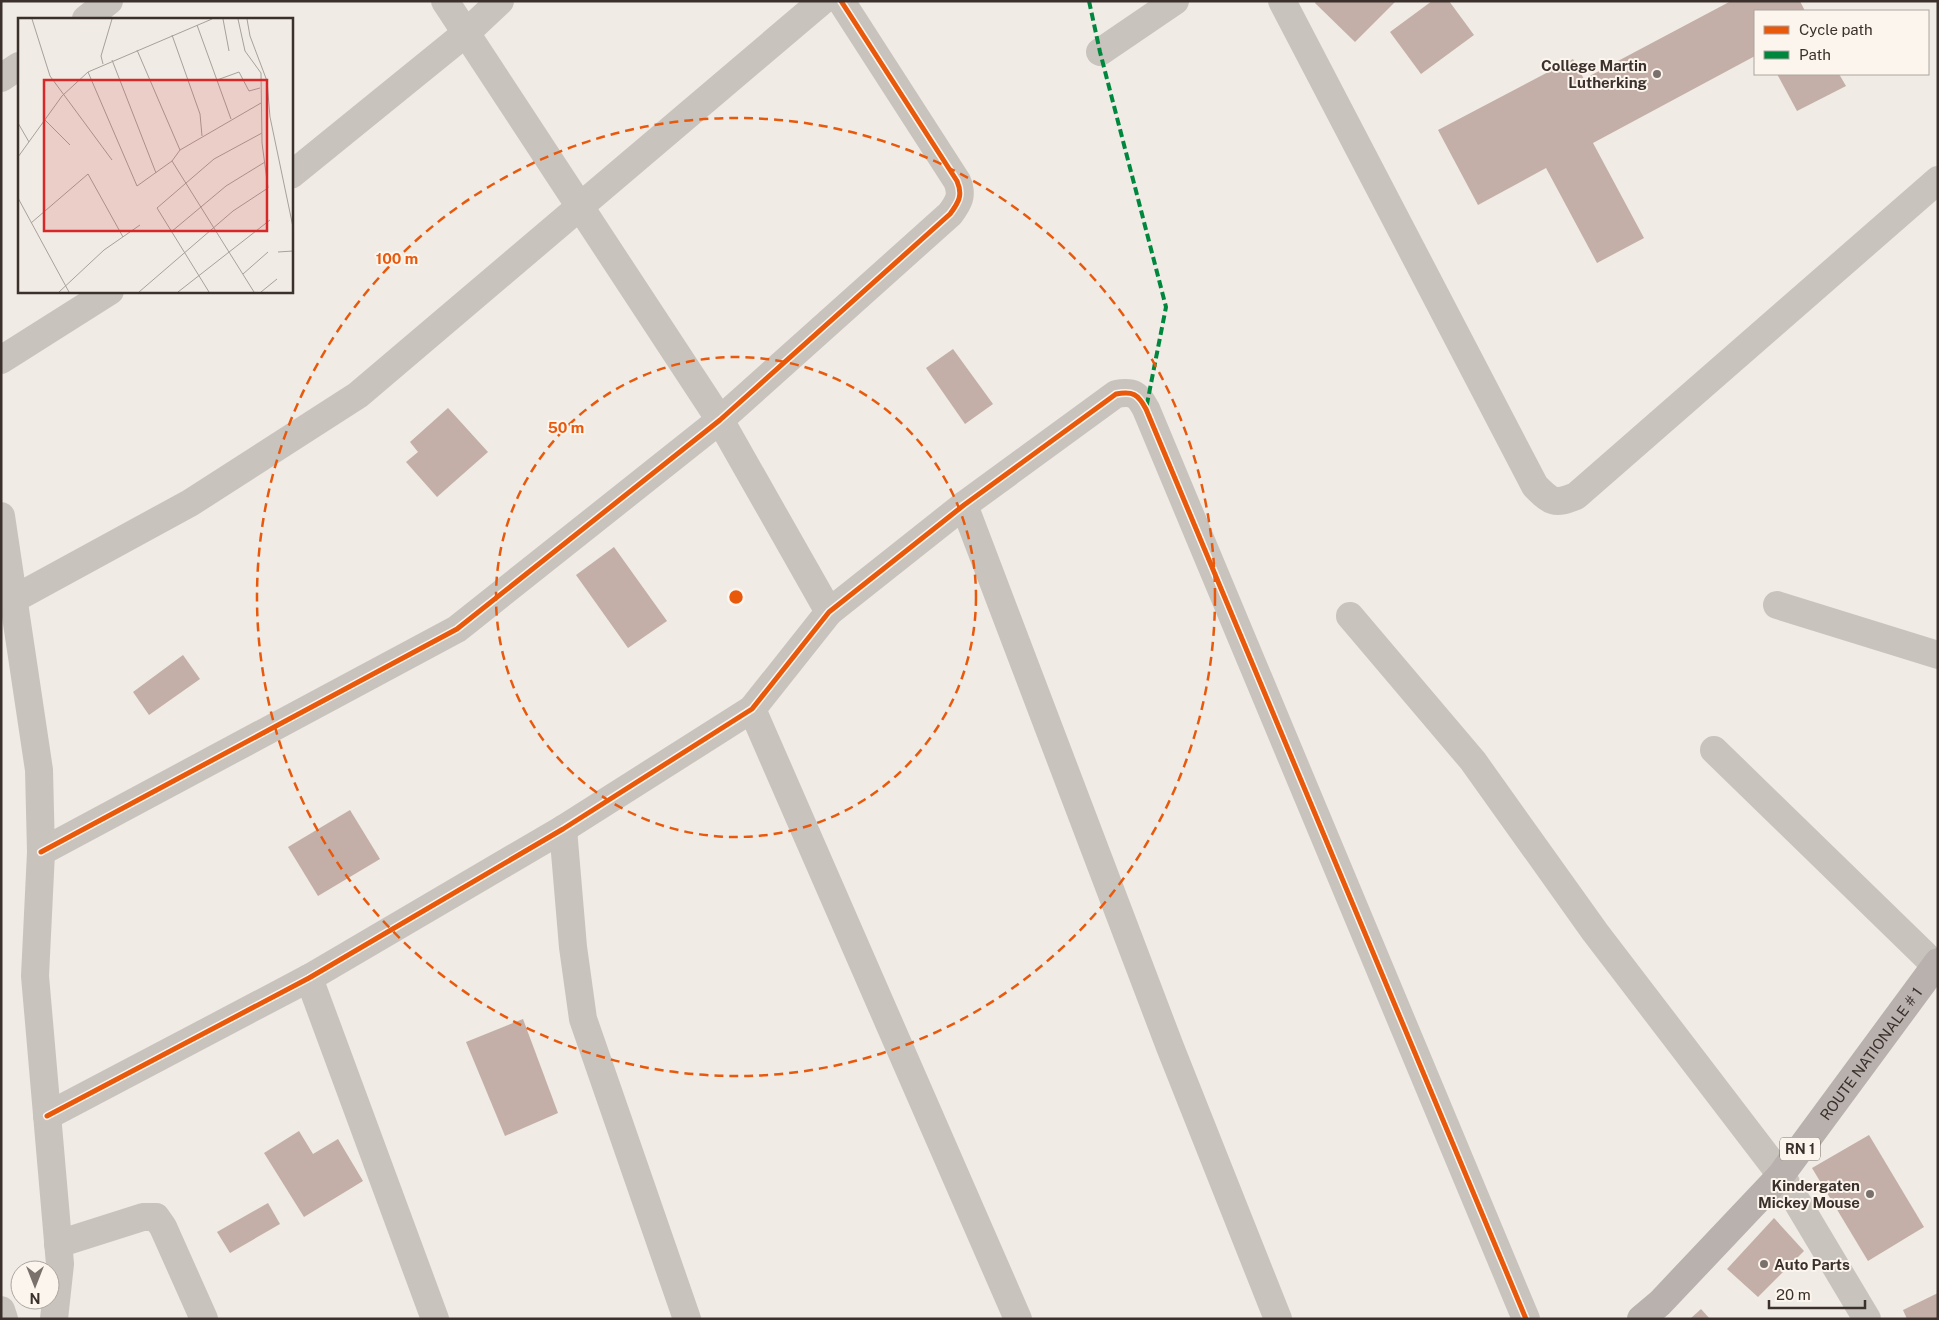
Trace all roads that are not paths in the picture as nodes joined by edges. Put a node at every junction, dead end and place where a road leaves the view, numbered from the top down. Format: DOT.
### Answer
graph roads {
  1 [pos="109,1"];
  2 [pos="446,1"];
  3 [pos="500,1"];
  4 [pos="822,1"];
  5 [pos="841,1"];
  6 [pos="1175,1"];
  7 [pos="1282,1"];
  8 [pos="87,18"];
  9 [pos="466,33"];
  10 [pos="1100,52"];
  11 [pos="18,67"];
  12 [pos="1,78"];
  13 [pos="292,173"];
  14 [pos="1938,180"];
  15 [pos="580,206"];
  16 [pos="108,292"];
  17 [pos="1,360"];
  18 [pos="720,420"];
  19 [pos="964,505"];
  20 [pos="1,516"];
  21 [pos="14,599"];
  22 [pos="1777,606"];
  23 [pos="829,612"];
  24 [pos="1350,616"];
  25 [pos="1938,655"];
  26 [pos="752,709"];
  27 [pos="1714,750"];
  28 [pos="564,829"];
  29 [pos="41,852"];
  30 [pos="1936,964"];
  31 [pos="309,978"];
  32 [pos="47,1116"];
  33 [pos="1781,1176"];
  34 [pos="58,1244"];
  35 [pos="1,1310"];
  36 [pos="4,1319"];
  37 [pos="54,1319"];
  38 [pos="204,1319"];
  39 [pos="434,1319"];
  40 [pos="687,1319"];
  41 [pos="1018,1319"];
  42 [pos="1278,1319"];
  43 [pos="1526,1319"];
  44 [pos="1641,1319"];
  45 [pos="1867,1319"];
  1 -- 8 [label="street"];
  2 -- 9 [label="street"];
  3 -- 9 [label="street"];
  4 -- 15 [label="street"];
  5 -- 18 [label="street"];
  6 -- 10 [label="street"];
  7 -- 14 [label="street"];
  9 -- 13 [label="street"];
  9 -- 15 [label="street"];
  11 -- 12 [label="street"];
  15 -- 18 [label="street"];
  15 -- 21 [label="street"];
  16 -- 17 [label="street"];
  18 -- 23 [label="street"];
  18 -- 29 [label="street"];
  19 -- 23 [label="street"];
  19 -- 42 [label="street"];
  19 -- 43 [label="street"];
  20 -- 21 [label="street"];
  21 -- 29 [label="street"];
  22 -- 25 [label="street"];
  23 -- 26 [label="street"];
  24 -- 33 [label="street"];
  26 -- 28 [label="street"];
  26 -- 41 [label="street"];
  27 -- 30 [label="street"];
  28 -- 31 [label="street"];
  28 -- 40 [label="street"];
  29 -- 32 [label="street"];
  30 -- 33 [label="main road, ROUTE NATIONALE # 1 / RN 1"];
  31 -- 32 [label="street"];
  31 -- 39 [label="street"];
  32 -- 34 [label="street"];
  33 -- 44 [label="main road, ROUTE NATIONALE # 1 / RN 1"];
  33 -- 45 [label="street"];
  34 -- 37 [label="street"];
  34 -- 38 [label="street"];
  35 -- 36 [label="street"];
}
